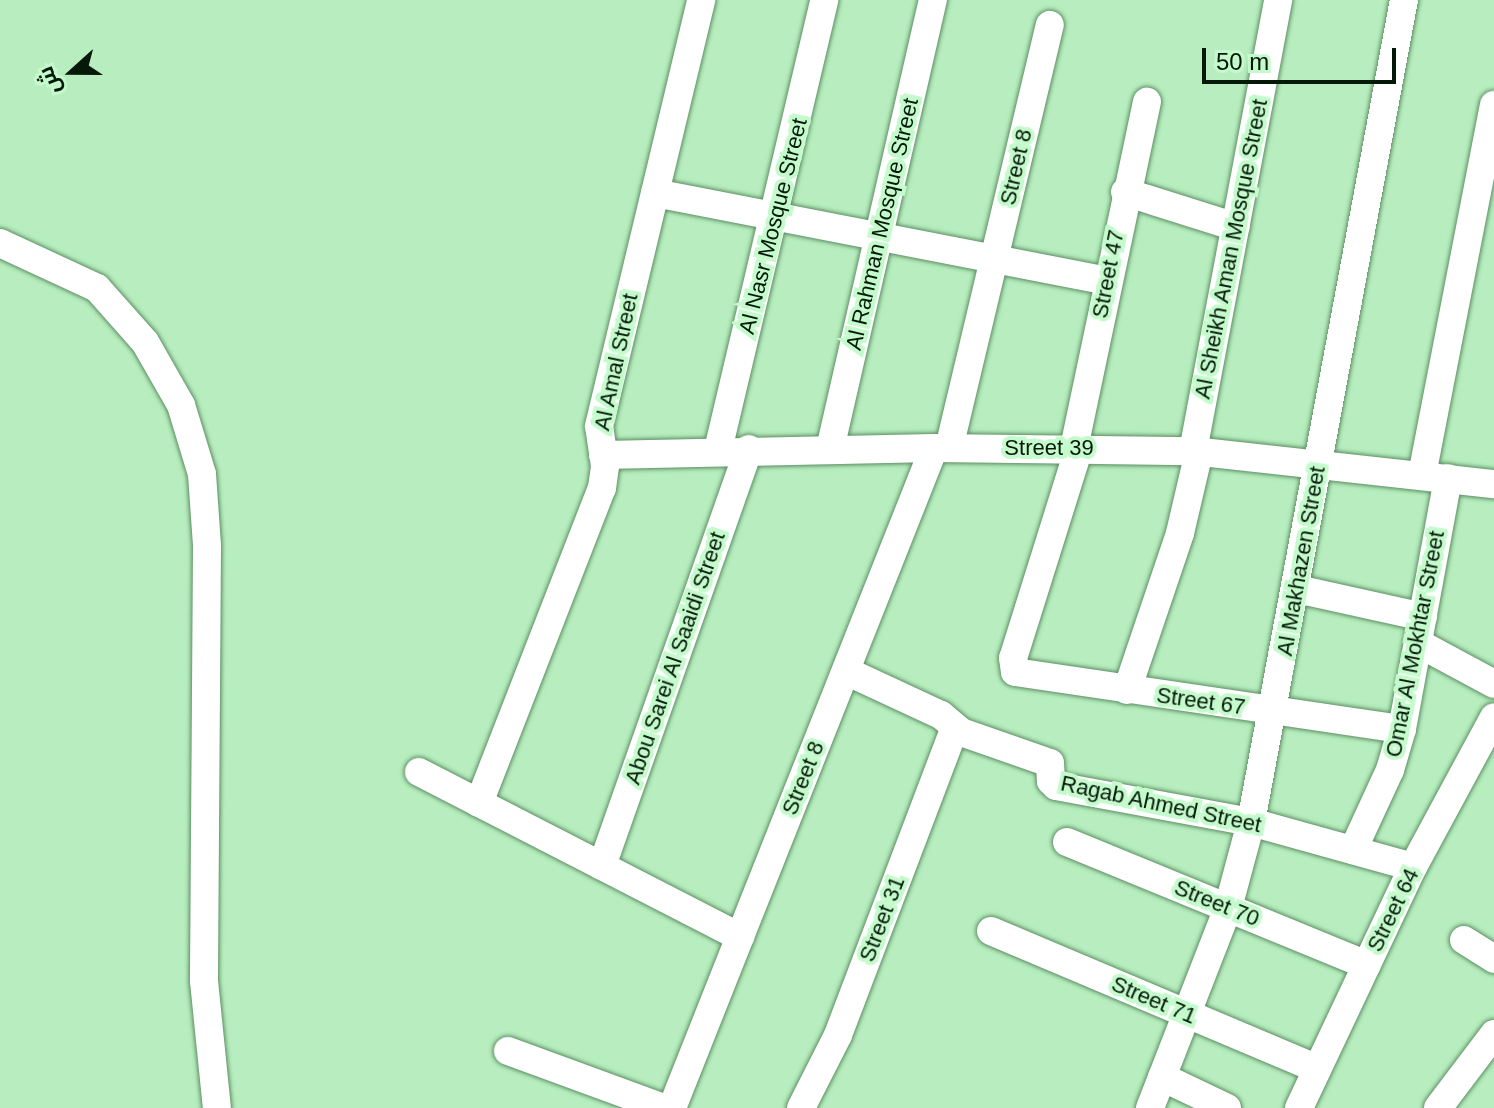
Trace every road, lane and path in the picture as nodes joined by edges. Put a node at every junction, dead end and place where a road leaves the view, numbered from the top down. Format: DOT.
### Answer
graph roads {
  1 [pos="701,0"];
  2 [pos="824,0"];
  3 [pos="933,0"];
  4 [pos="1278,0"];
  5 [pos="1404,0"];
  6 [pos="1050,25"];
  7 [pos="1147,102"];
  8 [pos="1494,105"];
  9 [pos="1125,192"];
  10 [pos="655,193"];
  11 [pos="775,216"];
  12 [pos="1236,227"];
  13 [pos="879,236"];
  14 [pos="0,243"];
  15 [pos="994,259"];
  16 [pos="1107,281"];
  17 [pos="942,448"];
  18 [pos="1076,448"];
  19 [pos="749,449"];
  20 [pos="830,449"];
  21 [pos="718,450"];
  22 [pos="1196,452"];
  23 [pos="603,455"];
  24 [pos="1318,464"];
  25 [pos="1435,476"];
  26 [pos="1494,484"];
  27 [pos="1297,589"];
  28 [pos="1421,630"];
  29 [pos="1013,658"];
  30 [pos="846,671"];
  31 [pos="1494,684"];
  32 [pos="1127,690"];
  33 [pos="1274,711"];
  34 [pos="1494,717"];
  35 [pos="955,727"];
  36 [pos="1402,729"];
  37 [pos="419,772"];
  38 [pos="479,803"];
  39 [pos="1251,822"];
  40 [pos="1067,842"];
  41 [pos="1353,850"];
  42 [pos="602,866"];
  43 [pos="1413,867"];
  44 [pos="1228,908"];
  45 [pos="991,931"];
  46 [pos="740,937"];
  47 [pos="1464,940"];
  48 [pos="1494,959"];
  49 [pos="1367,965"];
  50 [pos="1187,1014"];
  51 [pos="1494,1034"];
  52 [pos="508,1051"];
  53 [pos="1317,1069"];
  54 [pos="1162,1077"];
  55 [pos="217,1108"];
  56 [pos="664,1108"];
  57 [pos="672,1108"];
  58 [pos="801,1108"];
  59 [pos="1150,1108"];
  60 [pos="1227,1108"];
  61 [pos="1299,1108"];
  62 [pos="1438,1108"];
  1 -- 10 [label="street, Al Amal Street"];
  2 -- 11 [label="street, Al Nasr Mosque Street"];
  3 -- 13 [label="street, Al Rahman Mosque Street"];
  4 -- 12 [label="street, Al Sheikh Aman Mosque Street"];
  5 -- 24 [label="street, Al Makhazen Street"];
  6 -- 15 [label="street, Street 8"];
  7 -- 9 [label="street, Street 47"];
  8 -- 25 [label="street, Omar Al Mokhtar Street"];
  9 -- 12 [label="street"];
  9 -- 16 [label="street, Street 47"];
  10 -- 11 [label="street"];
  10 -- 23 [label="street, Al Amal Street"];
  11 -- 13 [label="street"];
  11 -- 21 [label="street, Al Nasr Mosque Street"];
  12 -- 22 [label="street, Al Sheikh Aman Mosque Street"];
  13 -- 15 [label="street"];
  13 -- 20 [label="street, Al Rahman Mosque Street"];
  14 -- 55 [label="street"];
  15 -- 16 [label="street"];
  15 -- 17 [label="street, Street 8"];
  16 -- 18 [label="street, Street 47"];
  17 -- 18 [label="street, Street 39"];
  17 -- 20 [label="street, Street 39"];
  17 -- 30 [label="street, Street 8"];
  18 -- 22 [label="street, Street 39"];
  18 -- 29 [label="street, Street 47"];
  19 -- 20 [label="street, Street 39"];
  19 -- 21 [label="street, Street 39"];
  19 -- 42 [label="street, Abou Sarei Al Saaidi Street"];
  21 -- 23 [label="street, Street 39"];
  22 -- 24 [label="street, Street 39"];
  22 -- 32 [label="street, Al Sheikh Aman Mosque Street"];
  23 -- 38 [label="street, Al Amal Street"];
  24 -- 25 [label="street, Street 39"];
  24 -- 27 [label="street, Al Makhazen Street"];
  25 -- 26 [label="street, Street 39"];
  25 -- 28 [label="street, Omar Al Mokhtar Street"];
  27 -- 28 [label="street"];
  27 -- 33 [label="street, Al Makhazen Street"];
  28 -- 31 [label="street"];
  28 -- 36 [label="street, Omar Al Mokhtar Street"];
  29 -- 32 [label="street, Street 67"];
  30 -- 35 [label="street, Ragab Ahmed Street"];
  30 -- 46 [label="street, Street 8"];
  32 -- 33 [label="street, Street 67"];
  33 -- 36 [label="street, Street 67"];
  33 -- 39 [label="street, Al Makhazen Street"];
  34 -- 43 [label="street, Street 64"];
  35 -- 39 [label="street, Ragab Ahmed Street"];
  35 -- 58 [label="street, Street 31"];
  36 -- 41 [label="street, Omar Al Mokhtar Street"];
  37 -- 38 [label="street"];
  38 -- 42 [label="street"];
  39 -- 41 [label="street, Ragab Ahmed Street"];
  39 -- 44 [label="street, Al Makhazen Street"];
  40 -- 44 [label="street, Street 70"];
  41 -- 43 [label="street, Ragab Ahmed Street"];
  42 -- 46 [label="street"];
  43 -- 49 [label="street, Street 64"];
  44 -- 49 [label="street, Street 70"];
  44 -- 50 [label="street, Al Makhazen Street"];
  45 -- 50 [label="street, Street 71"];
  46 -- 57 [label="street, Street 8"];
  47 -- 48 [label="street"];
  49 -- 53 [label="street, Street 64"];
  50 -- 53 [label="street, Street 71"];
  50 -- 54 [label="street, Al Makhazen Street"];
  51 -- 62 [label="street"];
  52 -- 56 [label="street"];
  53 -- 61 [label="street, Street 64"];
  54 -- 59 [label="street, Al Makhazen Street"];
  54 -- 60 [label="street"];
}
